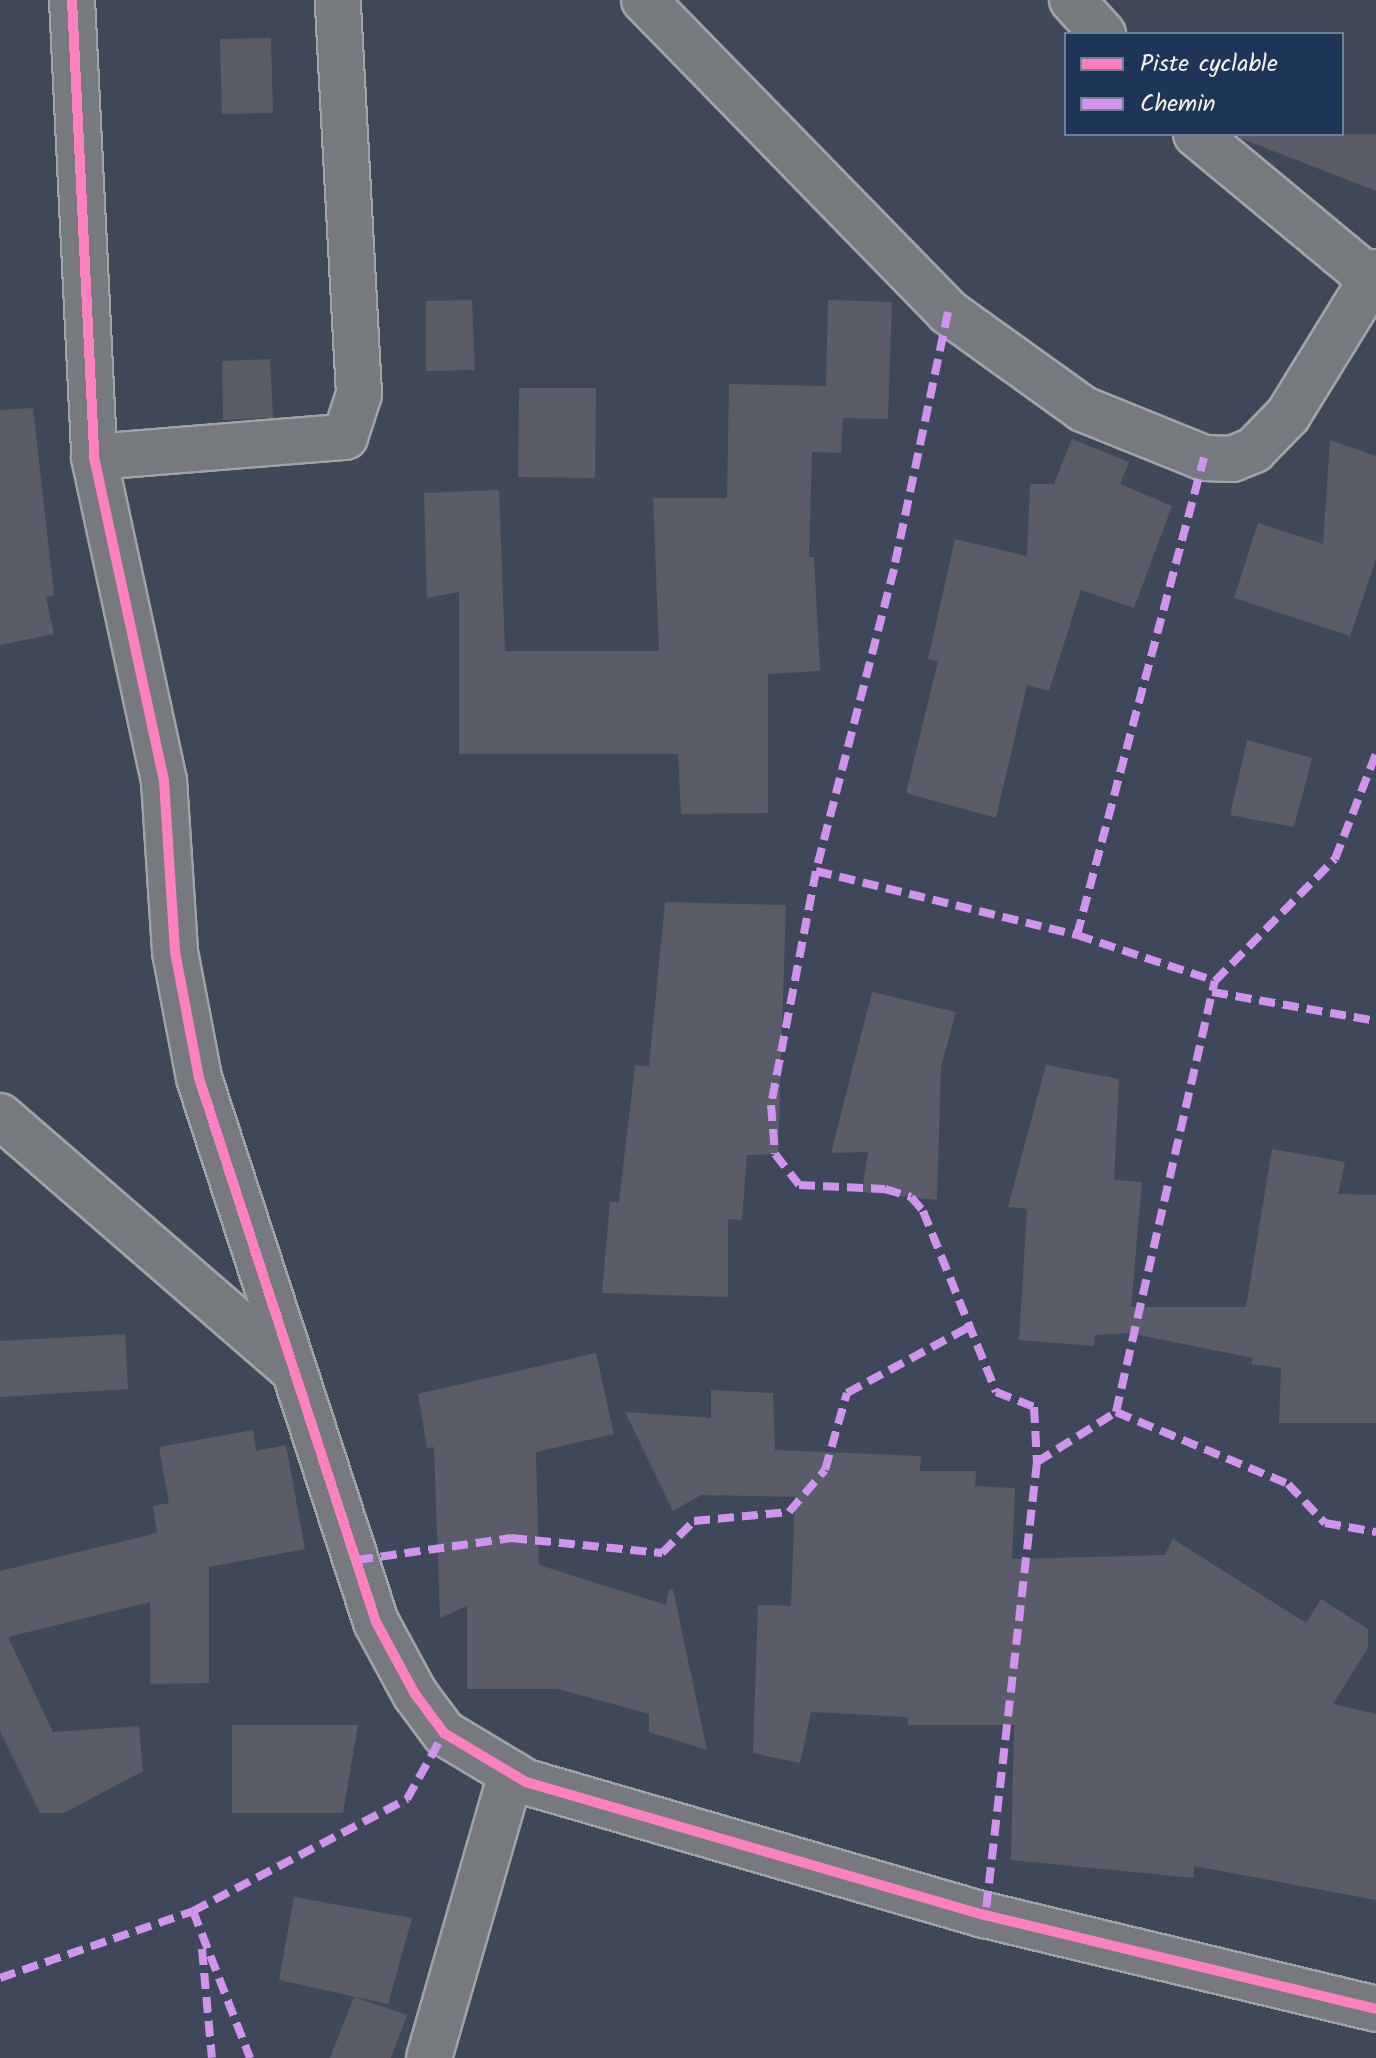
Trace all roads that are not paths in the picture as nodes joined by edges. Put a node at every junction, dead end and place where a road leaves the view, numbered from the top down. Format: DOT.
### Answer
graph roads {
  1 [pos="72,0"];
  2 [pos="338,0"];
  3 [pos="644,0"];
  4 [pos="1072,0"];
  5 [pos="1101,32"];
  6 [pos="1199,136"];
  7 [pos="1374,276"];
  8 [pos="94,457"];
  9 [pos="0,1116"];
  10 [pos="291,1367"];
  11 [pos="511,1774"];
  12 [pos="1376,2009"];
  13 [pos="429,2058"];
  1 -- 8 [label="street"];
  2 -- 8 [label="street"];
  3 -- 7 [label="street"];
  4 -- 5 [label="street"];
  6 -- 7 [label="street"];
  8 -- 10 [label="street"];
  9 -- 10 [label="street"];
  10 -- 11 [label="street"];
  11 -- 12 [label="street"];
  11 -- 13 [label="street"];
}
